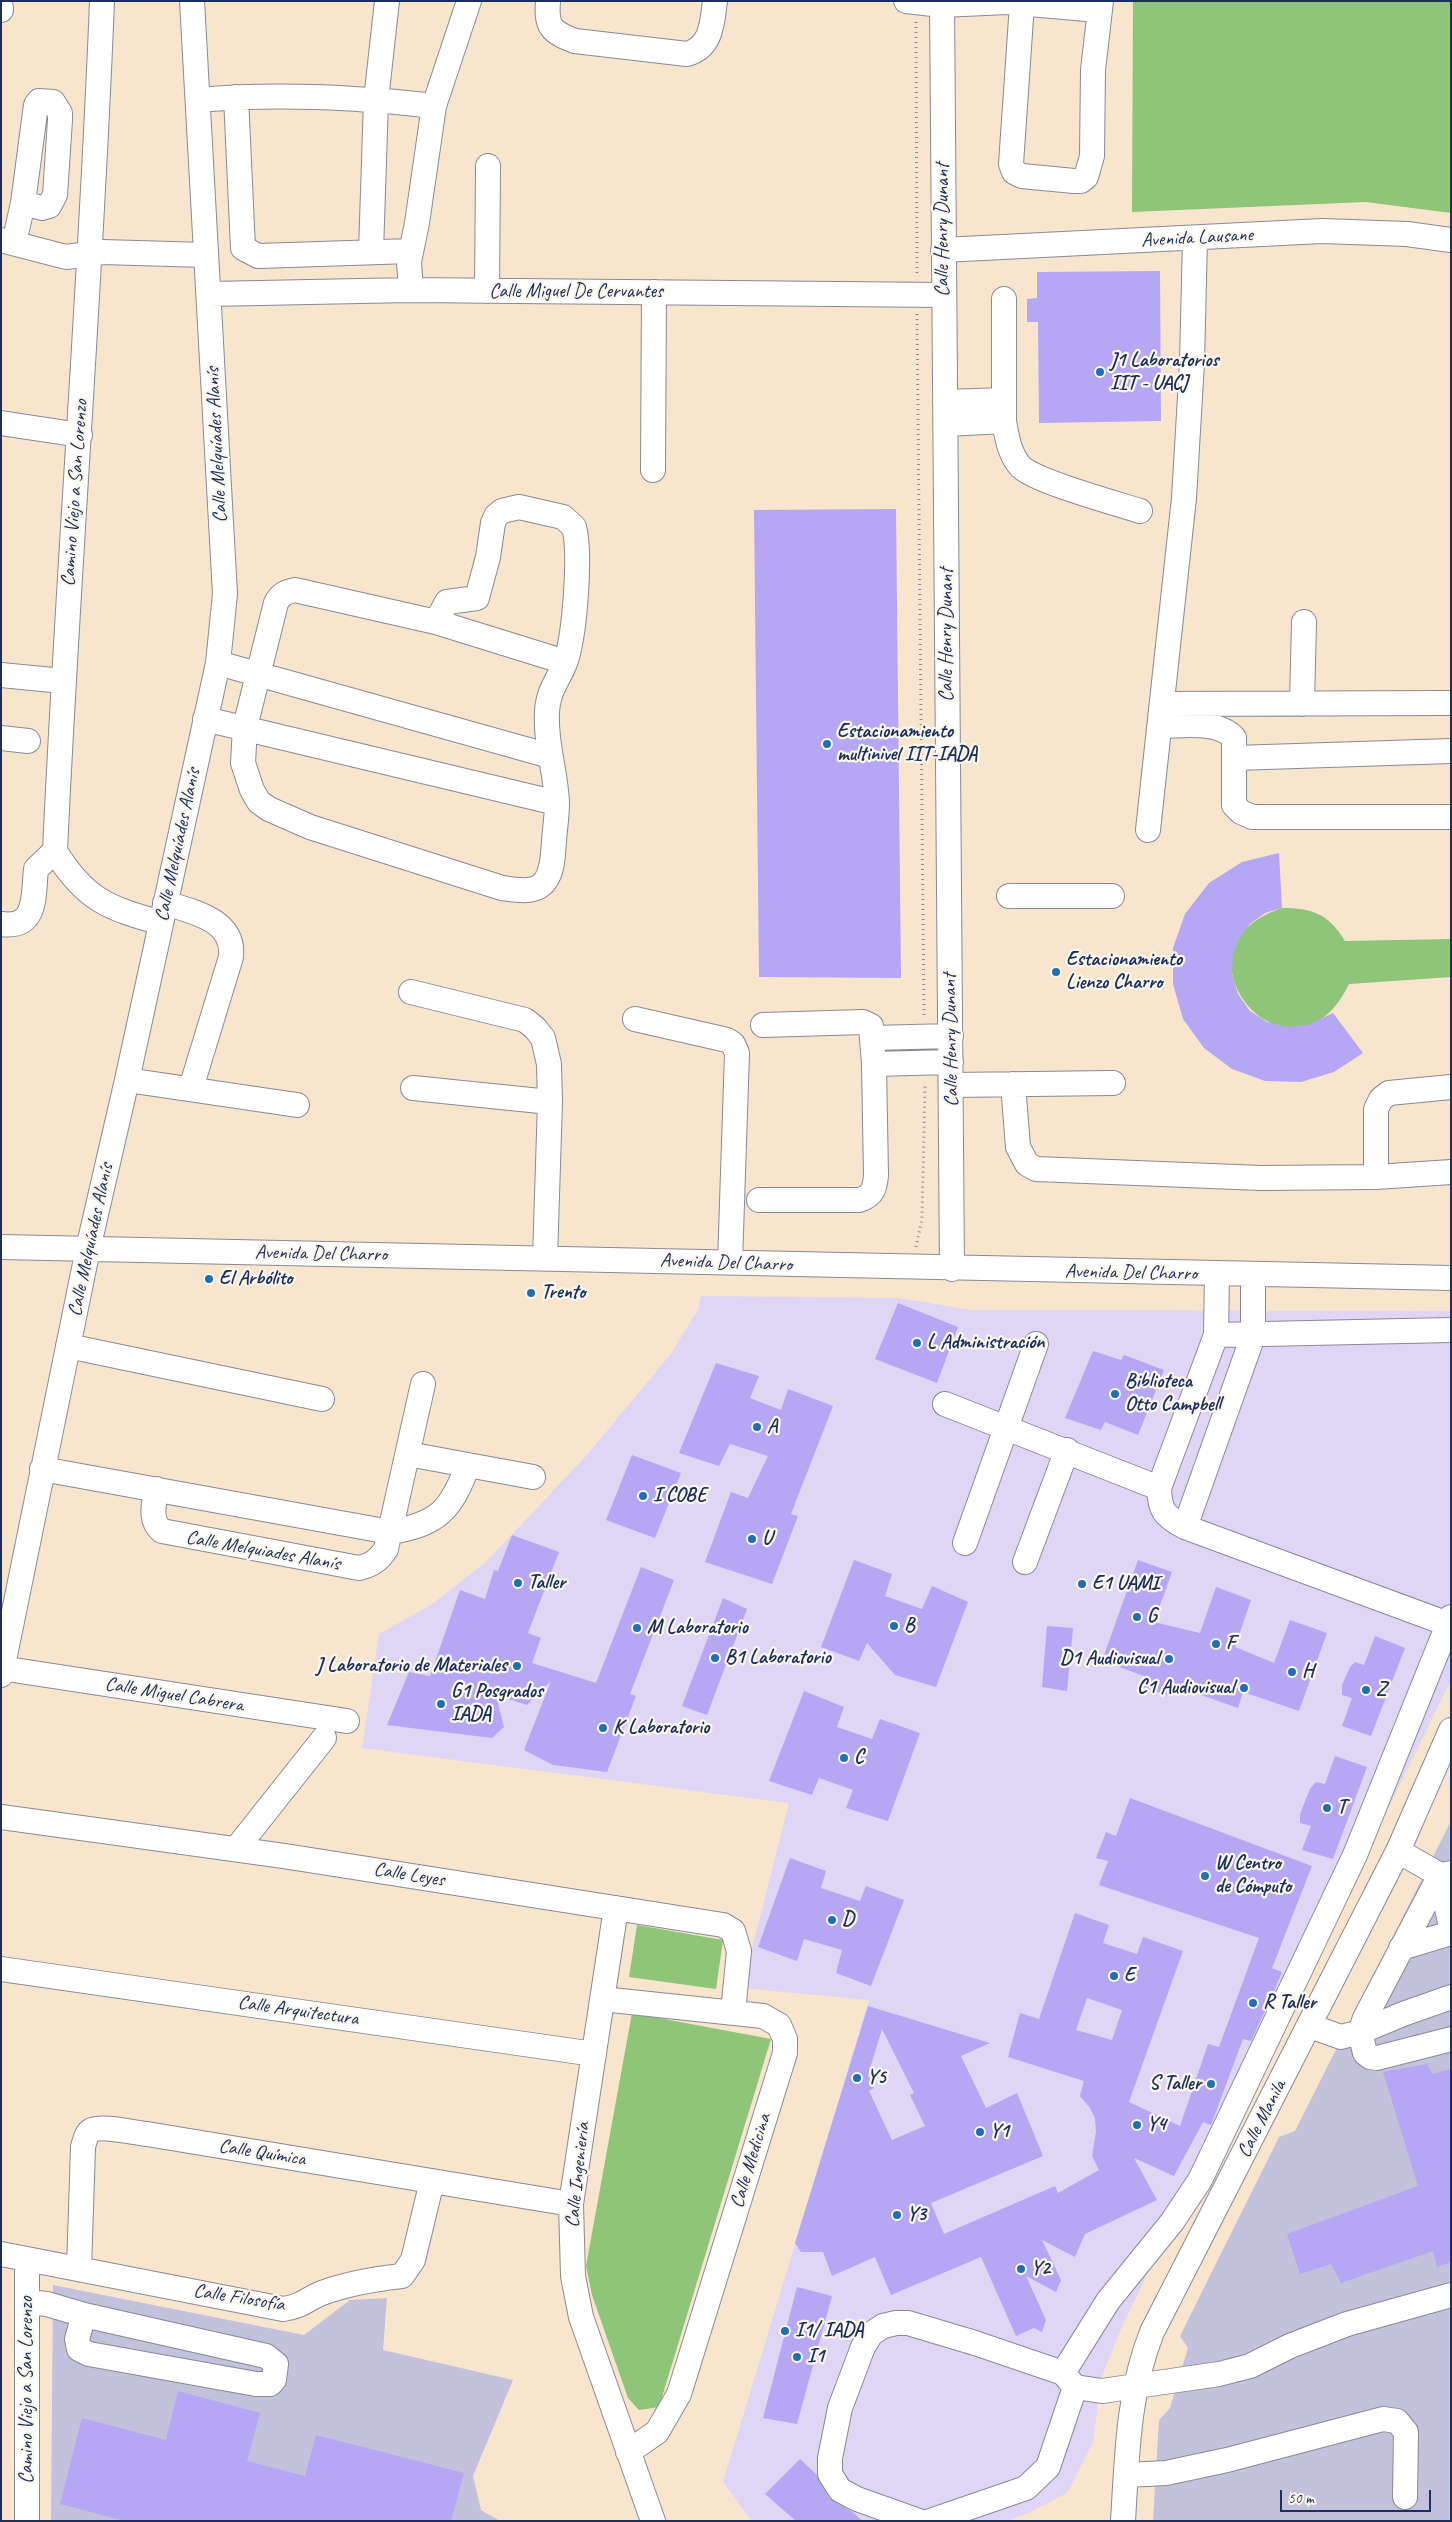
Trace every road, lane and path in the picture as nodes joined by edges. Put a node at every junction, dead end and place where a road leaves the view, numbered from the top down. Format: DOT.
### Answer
graph roads {
  1 [pos="102,1"];
  2 [pos="192,1"];
  3 [pos="387,1"];
  4 [pos="469,1"];
  5 [pos="548,1"];
  6 [pos="715,1"];
  7 [pos="911,2"];
  8 [pos="942,3"];
  9 [pos="1022,4"];
  10 [pos="1,6"];
  11 [pos="1100,6"];
  12 [pos="1,10"];
  13 [pos="236,97"];
  14 [pos="198,100"];
  15 [pos="376,100"];
  16 [pos="434,106"];
  17 [pos="488,166"];
  18 [pos="23,203"];
  19 [pos="1195,238"];
  20 [pos="1451,240"];
  21 [pos="8,241"];
  22 [pos="943,250"];
  23 [pos="411,251"];
  24 [pos="371,252"];
  25 [pos="89,253"];
  26 [pos="205,255"];
  27 [pos="411,290"];
  28 [pos="487,291"];
  29 [pos="654,292"];
  30 [pos="209,294"];
  31 [pos="943,295"];
  32 [pos="917,296"];
  33 [pos="1004,299"];
  34 [pos="1004,410"];
  35 [pos="945,413"];
  36 [pos="1,423"];
  37 [pos="80,435"];
  38 [pos="653,470"];
  39 [pos="1140,511"];
  40 [pos="436,622"];
  41 [pos="1304,622"];
  42 [pos="565,662"];
  43 [pos="218,663"];
  44 [pos="258,674"];
  45 [pos="1,675"];
  46 [pos="63,681"];
  47 [pos="1448,703"];
  48 [pos="1302,704"];
  49 [pos="1162,715"];
  50 [pos="205,719"];
  51 [pos="245,727"];
  52 [pos="1,738"];
  53 [pos="28,741"];
  54 [pos="1451,751"];
  55 [pos="550,756"];
  56 [pos="1234,758"];
  57 [pos="557,802"];
  58 [pos="1451,817"];
  59 [pos="1148,830"];
  60 [pos="55,851"];
  61 [pos="1009,896"];
  62 [pos="1112,896"];
  63 [pos="163,913"];
  64 [pos="1,924"];
  65 [pos="412,992"];
  66 [pos="635,1020"];
  67 [pos="763,1025"];
  68 [pos="924,1036"];
  69 [pos="951,1036"];
  70 [pos="873,1038"];
  71 [pos="925,1063"];
  72 [pos="874,1064"];
  73 [pos="951,1074"];
  74 [pos="127,1080"];
  75 [pos="1113,1083"];
  76 [pos="1013,1084"];
  77 [pos="1451,1087"];
  78 [pos="191,1088"];
  79 [pos="413,1088"];
  80 [pos="550,1102"];
  81 [pos="297,1105"];
  82 [pos="1451,1172"];
  83 [pos="1376,1177"];
  84 [pos="759,1200"];
  85 [pos="1,1247"];
  86 [pos="88,1249"];
  87 [pos="545,1258"];
  88 [pos="730,1263"];
  89 [pos="912,1268"];
  90 [pos="952,1269"];
  91 [pos="1217,1275"];
  92 [pos="1253,1276"];
  93 [pos="1451,1278"];
  94 [pos="1451,1330"];
  95 [pos="1216,1334"];
  96 [pos="1252,1336"];
  97 [pos="1036,1344"];
  98 [pos="68,1346"];
  99 [pos="423,1384"];
  100 [pos="322,1399"];
  101 [pos="945,1404"];
  102 [pos="1006,1427"];
  103 [pos="1066,1450"];
  104 [pos="408,1454"];
  105 [pos="468,1465"];
  106 [pos="42,1469"];
  107 [pos="533,1477"];
  108 [pos="1159,1488"];
  109 [pos="156,1489"];
  110 [pos="1185,1527"];
  111 [pos="390,1532"];
  112 [pos="965,1543"];
  113 [pos="1025,1562"];
  114 [pos="1450,1620"];
  115 [pos="2,1671"];
  116 [pos="347,1721"];
  117 [pos="1451,1730"];
  118 [pos="324,1738"];
  119 [pos="1,1818"];
  120 [pos="236,1849"];
  121 [pos="1398,1851"];
  122 [pos="1446,1874"];
  123 [pos="616,1908"];
  124 [pos="1451,1927"];
  125 [pos="1451,1934"];
  126 [pos="1401,1948"];
  127 [pos="1,1969"];
  128 [pos="1451,1997"];
  129 [pos="602,1999"];
  130 [pos="734,2012"];
  131 [pos="1310,2026"];
  132 [pos="1360,2032"];
  133 [pos="1451,2039"];
  134 [pos="594,2054"];
  135 [pos="432,2181"];
  136 [pos="571,2204"];
  137 [pos="1,2254"];
  138 [pos="27,2260"];
  139 [pos="79,2269"];
  140 [pos="1451,2295"];
  141 [pos="28,2302"];
  142 [pos="84,2316"];
  143 [pos="1069,2380"];
  144 [pos="1134,2387"];
  145 [pos="628,2452"];
  146 [pos="1126,2475"];
  147 [pos="1404,2497"];
  148 [pos="27,2521"];
  149 [pos="653,2521"];
  150 [pos="919,2521"];
  151 [pos="930,2521"];
  152 [pos="1123,2521"];
  1 -- 25 [label="street, Camino Viejo a San Lorenzo"];
  2 -- 14 [label="street, Calle Melquíades Alanís"];
  3 -- 15 [label="street"];
  4 -- 16 [label="street"];
  5 -- 6 [label="street"];
  7 -- 8 [label="street"];
  7 -- 32 [label="path"];
  8 -- 9 [label="street"];
  8 -- 22 [label="street, Calle Henry Dunant"];
  9 -- 11 [label="street"];
  9 -- 11 [label="street"];
  10 -- 12 [label="street"];
  13 -- 14 [label="street"];
  13 -- 15 [label="street"];
  13 -- 24 [label="street"];
  14 -- 26 [label="street, Calle Melquíades Alanís"];
  15 -- 16 [label="street"];
  15 -- 24 [label="street"];
  16 -- 23 [label="street"];
  17 -- 28 [label="street"];
  18 -- 21 [label="street"];
  19 -- 20 [label="street, Avenida Lausane"];
  19 -- 22 [label="street, Avenida Lausane"];
  19 -- 49 [label="street"];
  21 -- 25 [label="street"];
  22 -- 31 [label="street, Calle Henry Dunant"];
  23 -- 24 [label="street"];
  23 -- 27 [label="street"];
  25 -- 26 [label="street"];
  25 -- 37 [label="street, Camino Viejo a San Lorenzo"];
  26 -- 30 [label="street, Calle Melquíades Alanís"];
  27 -- 28 [label="street, Calle Miguel De Cervantes"];
  27 -- 30 [label="street, Calle Miguel De Cervantes"];
  28 -- 29 [label="street, Calle Miguel De Cervantes"];
  29 -- 32 [label="street, Calle Miguel De Cervantes"];
  29 -- 38 [label="street"];
  30 -- 43 [label="street, Calle Melquíades Alanís"];
  31 -- 32 [label="street, Calle Miguel De Cervantes"];
  31 -- 35 [label="street, Calle Henry Dunant"];
  32 -- 68 [label="path"];
  33 -- 34 [label="street"];
  34 -- 35 [label="street"];
  34 -- 39 [label="street"];
  35 -- 69 [label="street, Calle Henry Dunant"];
  36 -- 37 [label="street"];
  37 -- 46 [label="street, Camino Viejo a San Lorenzo"];
  40 -- 42 [label="street"];
  40 -- 42 [label="street"];
  40 -- 44 [label="street"];
  41 -- 48 [label="street"];
  42 -- 55 [label="street"];
  43 -- 44 [label="street"];
  43 -- 50 [label="street, Calle Melquíades Alanís"];
  44 -- 51 [label="street"];
  44 -- 55 [label="street"];
  45 -- 46 [label="street"];
  46 -- 60 [label="street, Camino Viejo a San Lorenzo"];
  47 -- 48 [label="street"];
  48 -- 49 [label="street"];
  49 -- 56 [label="street"];
  49 -- 59 [label="street"];
  50 -- 51 [label="street"];
  50 -- 63 [label="street, Calle Melquíades Alanís"];
  51 -- 57 [label="street"];
  51 -- 57 [label="street"];
  52 -- 53 [label="street"];
  54 -- 56 [label="street"];
  55 -- 57 [label="street"];
  56 -- 58 [label="street"];
  60 -- 63 [label="street"];
  60 -- 64 [label="street"];
  61 -- 62 [label="street"];
  63 -- 74 [label="street, Calle Melquíades Alanís"];
  63 -- 78 [label="street"];
  65 -- 80 [label="street"];
  66 -- 88 [label="street"];
  67 -- 70 [label="street"];
  68 -- 69 [label="street"];
  68 -- 70 [label="street"];
  69 -- 73 [label="street, Calle Henry Dunant"];
  70 -- 72 [label="street"];
  71 -- 72 [label="street"];
  71 -- 73 [label="street"];
  71 -- 89 [label="path"];
  72 -- 84 [label="street"];
  73 -- 76 [label="street"];
  73 -- 90 [label="street, Calle Henry Dunant"];
  74 -- 78 [label="street"];
  74 -- 86 [label="street, Calle Melquíades Alanís"];
  75 -- 76 [label="street"];
  76 -- 83 [label="street"];
  77 -- 83 [label="street"];
  78 -- 81 [label="street"];
  79 -- 80 [label="street"];
  80 -- 87 [label="street"];
  82 -- 83 [label="street"];
  85 -- 86 [label="street, Avenida Del Charro"];
  86 -- 87 [label="street, Avenida Del Charro"];
  86 -- 98 [label="street, Calle Melquíades Alanís"];
  87 -- 88 [label="street, Avenida Del Charro"];
  88 -- 89 [label="street, Avenida Del Charro"];
  89 -- 90 [label="street, Avenida Del Charro"];
  90 -- 91 [label="street, Avenida Del Charro"];
  91 -- 92 [label="street, Avenida Del Charro"];
  91 -- 95 [label="street"];
  92 -- 93 [label="street, Avenida Del Charro"];
  92 -- 96 [label="street"];
  94 -- 96 [label="street"];
  95 -- 96 [label="street"];
  95 -- 108 [label="street"];
  96 -- 110 [label="street"];
  97 -- 102 [label="street"];
  98 -- 100 [label="street"];
  98 -- 106 [label="street, Calle Melquíades Alanís"];
  99 -- 104 [label="street, Calle Melquiades Alanís"];
  101 -- 102 [label="street"];
  102 -- 103 [label="street"];
  102 -- 112 [label="street"];
  103 -- 108 [label="street"];
  103 -- 113 [label="street"];
  104 -- 105 [label="street"];
  104 -- 111 [label="street, Calle Melquiades Alanís"];
  105 -- 107 [label="street"];
  105 -- 111 [label="street, Calle Melquiades Alanís"];
  106 -- 109 [label="street, Calle Melquiades Alanís"];
  106 -- 115 [label="street, Calle Melquíades Alanís"];
  108 -- 110 [label="street"];
  109 -- 111 [label="street, Calle Melquiades Alanís"];
  109 -- 111 [label="street, Calle Melquiades Alanís"];
  110 -- 114 [label="street"];
  114 -- 143 [label="street"];
  115 -- 116 [label="street, Calle Miguel Cabrera"];
  117 -- 121 [label="street, Calle Manila"];
  118 -- 120 [label="street"];
  119 -- 120 [label="street, Calle Leyes"];
  120 -- 123 [label="street, Calle Leyes"];
  121 -- 122 [label="street"];
  121 -- 131 [label="street, Calle Manila"];
  122 -- 124 [label="street"];
  122 -- 126 [label="street"];
  123 -- 129 [label="street, Calle Ingeniería"];
  123 -- 130 [label="street, Calle Leyes"];
  125 -- 126 [label="street"];
  126 -- 132 [label="street"];
  127 -- 134 [label="street, Calle Arquitectura"];
  128 -- 132 [label="street"];
  129 -- 130 [label="street, Calle Medicina"];
  129 -- 134 [label="street, Calle Ingeniería"];
  130 -- 145 [label="street, Calle Medicina"];
  131 -- 132 [label="street"];
  131 -- 144 [label="street, Calle Manila"];
  132 -- 133 [label="street"];
  134 -- 136 [label="street, Calle Ingeniería"];
  135 -- 136 [label="street, Calle Química"];
  135 -- 139 [label="street, Calle Filosofía"];
  135 -- 139 [label="street, Calle Química"];
  136 -- 145 [label="street, Calle Ingeniería"];
  137 -- 138 [label="street, Calle Filosofía"];
  138 -- 139 [label="street, Calle Filosofía"];
  138 -- 141 [label="street, Camino Viejo a San Lorenzo"];
  140 -- 144 [label="street"];
  141 -- 142 [label="street"];
  141 -- 148 [label="street, Camino Viejo a San Lorenzo"];
  142 -- 142 [label="street"];
  143 -- 144 [label="street"];
  143 -- 150 [label="street"];
  143 -- 151 [label="street"];
  144 -- 146 [label="street, Calle Manila"];
  145 -- 149 [label="street, Calle Ingeniería"];
  146 -- 147 [label="street"];
  146 -- 152 [label="street, Calle Manila"];
}
